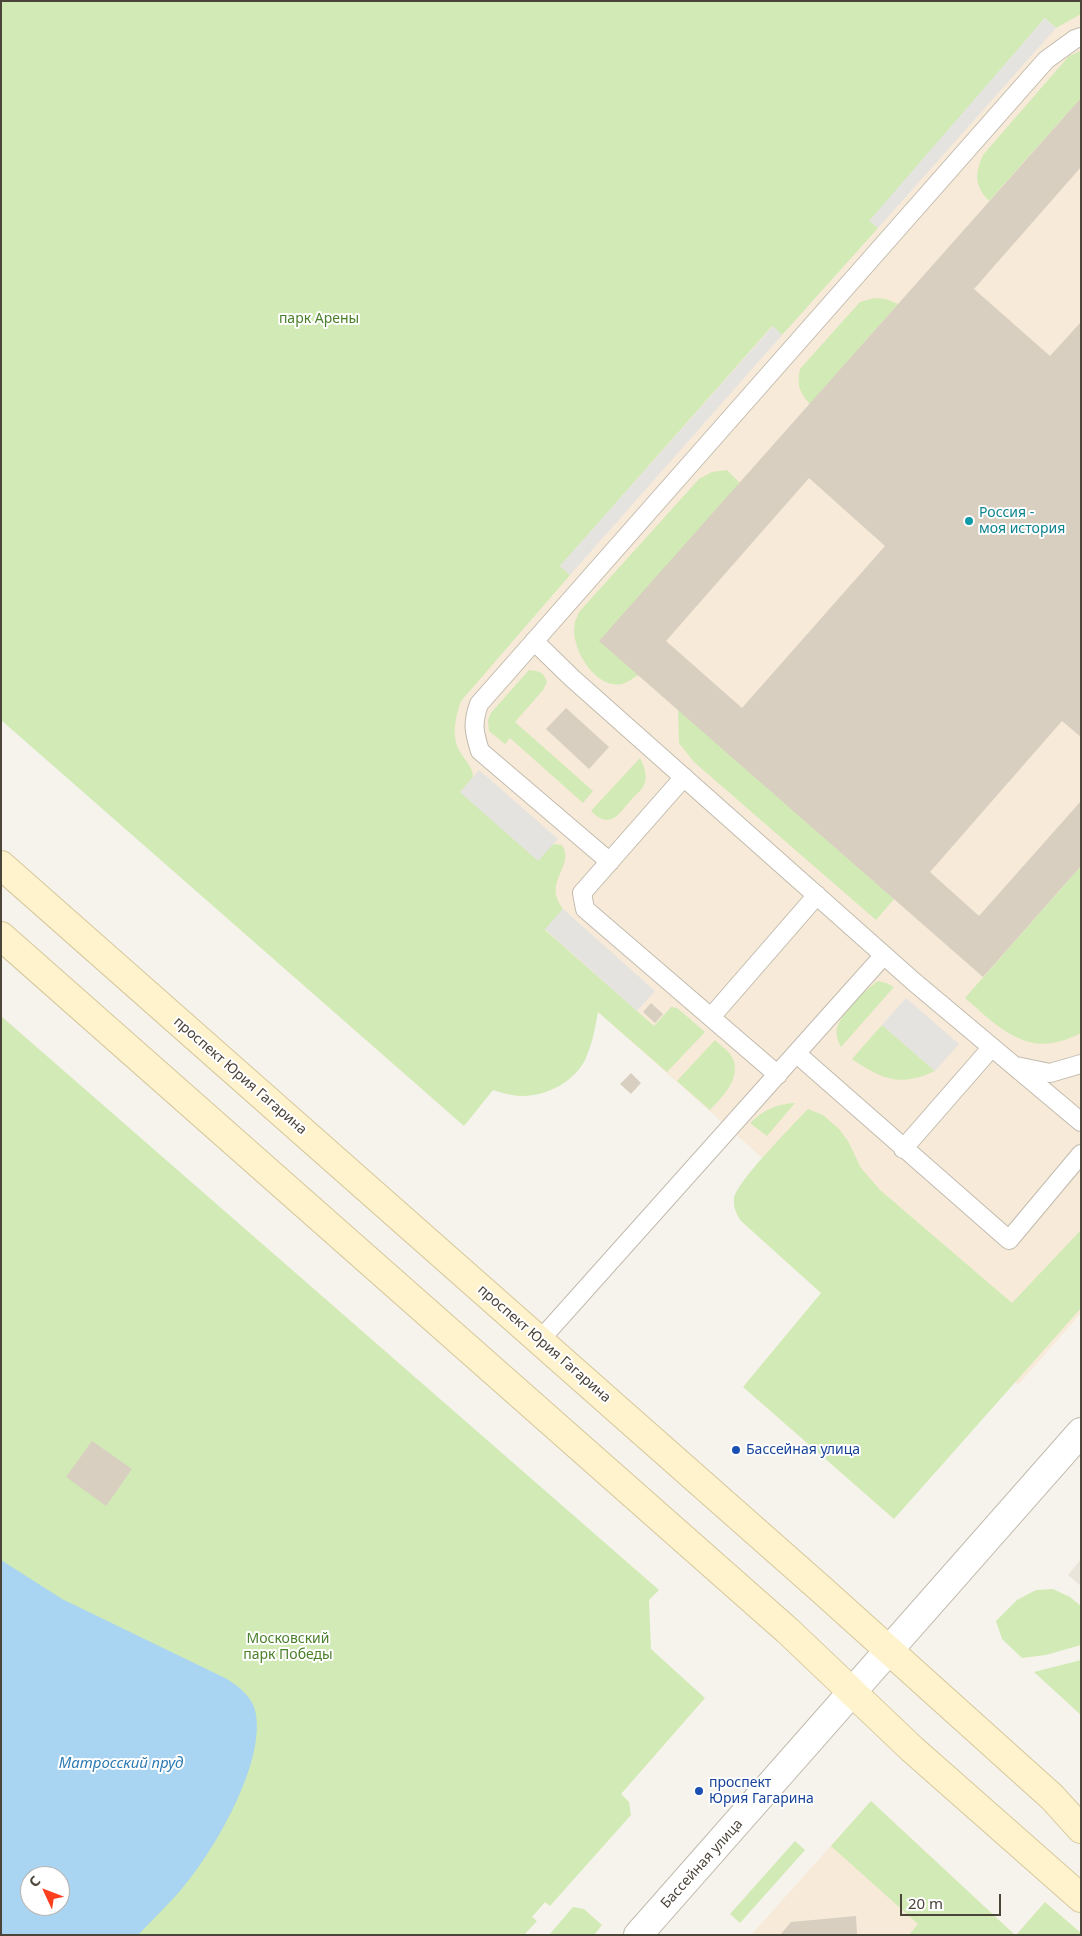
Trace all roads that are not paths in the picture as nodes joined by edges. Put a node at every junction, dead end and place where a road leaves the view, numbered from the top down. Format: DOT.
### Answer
graph roads {
  1 [pos="1081,38"];
  2 [pos="534,641"];
  3 [pos="684,777"];
  4 [pos="610,862"];
  5 [pos="1,865"];
  6 [pos="817,895"];
  7 [pos="1,936"];
  8 [pos="884,956"];
  9 [pos="711,1017"];
  10 [pos="992,1047"];
  11 [pos="796,1054"];
  12 [pos="1081,1064"];
  13 [pos="1015,1066"];
  14 [pos="778,1075"];
  15 [pos="1081,1122"];
  16 [pos="903,1148"];
  17 [pos="1081,1154"];
  18 [pos="540,1340"];
  19 [pos="1081,1432"];
  20 [pos="889,1650"];
  21 [pos="852,1692"];
  22 [pos="1081,1829"];
  23 [pos="1081,1898"];
  24 [pos="638,1935"];
  1 -- 2 [label="lane"];
  2 -- 3 [label="lane"];
  2 -- 4 [label="lane"];
  3 -- 4 [label="lane"];
  3 -- 6 [label="lane"];
  4 -- 9 [label="lane"];
  5 -- 18 [label="main road, проспект Юрия Гагарина"];
  6 -- 8 [label="lane"];
  6 -- 9 [label="lane"];
  7 -- 21 [label="main road"];
  8 -- 10 [label="lane"];
  8 -- 11 [label="lane"];
  9 -- 14 [label="lane"];
  10 -- 13 [label="lane"];
  10 -- 16 [label="lane"];
  11 -- 14 [label="lane"];
  11 -- 16 [label="lane"];
  12 -- 13 [label="lane"];
  13 -- 15 [label="lane"];
  14 -- 18 [label="lane"];
  16 -- 17 [label="lane"];
  18 -- 20 [label="main road, проспект Юрия Гагарина"];
  19 -- 20 [label="street, Бассейная улица"];
  20 -- 21 [label="street, Бассейная улица"];
  20 -- 22 [label="main road, проспект Юрия Гагарина"];
  21 -- 23 [label="main road"];
  21 -- 24 [label="street, Бассейная улица"];
}
